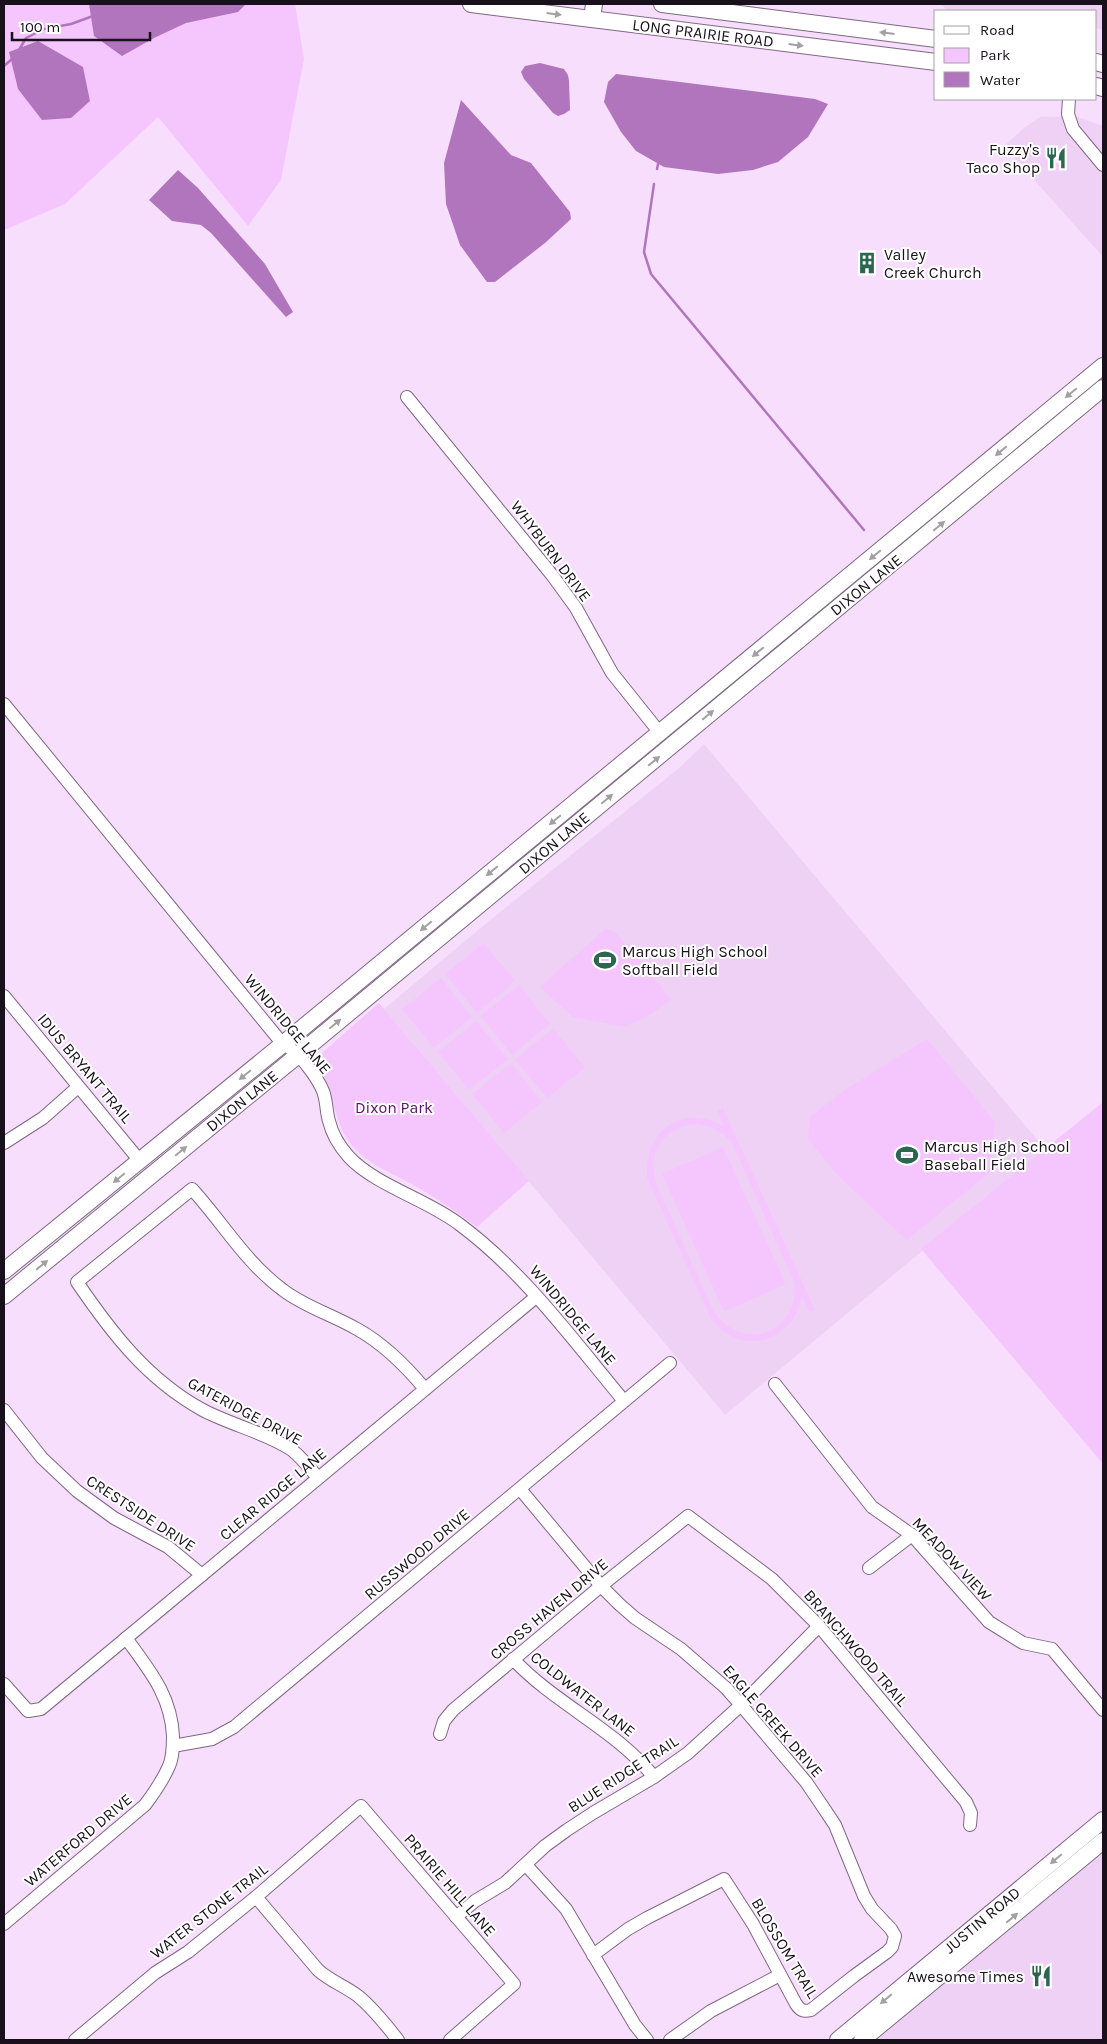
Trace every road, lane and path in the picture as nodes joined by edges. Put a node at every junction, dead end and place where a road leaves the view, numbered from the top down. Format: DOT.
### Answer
graph roads {
  1 [pos="471,4"];
  2 [pos="662,4"];
  3 [pos="593,11"];
  4 [pos="934,39"];
  5 [pos="934,62"];
  6 [pos="1069,100"];
  7 [pos="1103,165"];
  8 [pos="1103,366"];
  9 [pos="1103,388"];
  10 [pos="407,396"];
  11 [pos="1038,420"];
  12 [pos="1051,432"];
  13 [pos="800,627"];
  14 [pos="4,704"];
  15 [pos="660,733"];
  16 [pos="4,996"];
  17 [pos="283,1044"];
  18 [pos="298,1055"];
  19 [pos="78,1087"];
  20 [pos="4,1143"];
  21 [pos="140,1161"];
  22 [pos="4,1272"];
  23 [pos="4,1296"];
  24 [pos="536,1297"];
  25 [pos="670,1363"];
  26 [pos="775,1384"];
  27 [pos="425,1389"];
  28 [pos="624,1401"];
  29 [pos="4,1410"];
  30 [pos="318,1478"];
  31 [pos="520,1489"];
  32 [pos="688,1516"];
  33 [pos="912,1535"];
  34 [pos="869,1568"];
  35 [pos="202,1575"];
  36 [pos="601,1586"];
  37 [pos="819,1626"];
  38 [pos="126,1638"];
  39 [pos="513,1659"];
  40 [pos="4,1684"];
  41 [pos="741,1705"];
  42 [pos="1103,1710"];
  43 [pos="440,1734"];
  44 [pos="173,1746"];
  45 [pos="654,1777"];
  46 [pos="361,1806"];
  47 [pos="1103,1820"];
  48 [pos="970,1825"];
  49 [pos="1103,1841"];
  50 [pos="526,1864"];
  51 [pos="256,1897"];
  52 [pos="456,1917"];
  53 [pos="4,1924"];
  54 [pos="894,1942"];
  55 [pos="593,1955"];
  56 [pos="780,1975"];
  57 [pos="75,2040"];
  58 [pos="398,2040"];
  59 [pos="450,2040"];
  60 [pos="648,2040"];
  61 [pos="670,2040"];
  62 [pos="838,2040"];
  63 [pos="862,2040"];
  1 -- 3 [label="main road, LONG PRAIRIE ROAD, one-way"];
  4 -- 2 [label="main road, LONG PRAIRIE ROAD, one-way"];
  3 -- 5 [label="main road, LONG PRAIRIE ROAD, one-way"];
  6 -- 7 [label="street"];
  8 -- 11 [label="main road, DIXON LANE, one-way"];
  9 -- 12 [label="main road, DIXON LANE"];
  10 -- 15 [label="street, WHYBURN DRIVE"];
  11 -- 12 [label="main road"];
  11 -- 13 [label="main road, DIXON LANE, one-way"];
  13 -- 12 [label="main road, DIXON LANE, one-way"];
  13 -- 15 [label="main road, DIXON LANE, one-way"];
  18 -- 13 [label="main road, DIXON LANE, one-way"];
  14 -- 17 [label="street, WINDRIDGE LANE"];
  15 -- 17 [label="main road, DIXON LANE, one-way"];
  16 -- 19 [label="street, IDUS BRYANT TRAIL"];
  17 -- 18 [label="street, WINDRIDGE LANE"];
  17 -- 21 [label="main road, DIXON LANE, one-way"];
  23 -- 18 [label="main road, DIXON LANE, one-way"];
  18 -- 24 [label="street, WINDRIDGE LANE"];
  19 -- 20 [label="street"];
  19 -- 21 [label="street, IDUS BRYANT TRAIL"];
  21 -- 22 [label="main road, DIXON LANE, one-way"];
  24 -- 27 [label="street, CLEAR RIDGE LANE"];
  24 -- 28 [label="street, WINDRIDGE LANE"];
  25 -- 28 [label="street, RUSSWOOD DRIVE"];
  26 -- 33 [label="street, MEADOW VIEW"];
  27 -- 30 [label="street, CLEAR RIDGE LANE"];
  27 -- 30 [label="street, GATERIDGE DRIVE"];
  28 -- 31 [label="street, RUSSWOOD DRIVE"];
  29 -- 35 [label="street, CRESTSIDE DRIVE"];
  30 -- 35 [label="street, CLEAR RIDGE LANE"];
  31 -- 36 [label="street, EAGLE CREEK DRIVE"];
  31 -- 44 [label="street, RUSSWOOD DRIVE"];
  32 -- 36 [label="street, CROSS HAVEN DRIVE"];
  32 -- 37 [label="street, BRANCHWOOD TRAIL"];
  33 -- 34 [label="street"];
  33 -- 42 [label="street, MEADOW VIEW"];
  35 -- 38 [label="street, CLEAR RIDGE LANE"];
  36 -- 39 [label="street, CROSS HAVEN DRIVE"];
  36 -- 41 [label="street, EAGLE CREEK DRIVE"];
  37 -- 41 [label="street, BLUE RIDGE TRAIL"];
  37 -- 48 [label="street, BRANCHWOOD TRAIL"];
  38 -- 40 [label="street, CLEAR RIDGE LANE"];
  38 -- 44 [label="street, WATERFORD DRIVE"];
  39 -- 43 [label="street, CROSS HAVEN DRIVE"];
  39 -- 45 [label="street, COLDWATER LANE"];
  41 -- 45 [label="street, BLUE RIDGE TRAIL"];
  41 -- 54 [label="street, EAGLE CREEK DRIVE"];
  44 -- 53 [label="street, WATERFORD DRIVE"];
  45 -- 50 [label="street, BLUE RIDGE TRAIL"];
  46 -- 51 [label="street, WATER STONE TRAIL"];
  46 -- 52 [label="street, PRAIRIE HILL LANE"];
  47 -- 62 [label="main road, JUSTIN ROAD, one-way"];
  63 -- 49 [label="main road, JUSTIN ROAD, one-way"];
  50 -- 52 [label="street, BLUE RIDGE TRAIL"];
  50 -- 55 [label="street"];
  51 -- 57 [label="street, WATER STONE TRAIL"];
  51 -- 58 [label="street"];
  52 -- 59 [label="street, PRAIRIE HILL LANE"];
  54 -- 56 [label="street, BLOSSOM TRAIL"];
  55 -- 56 [label="street, BLOSSOM TRAIL"];
  55 -- 60 [label="street"];
  56 -- 61 [label="street"];
}
